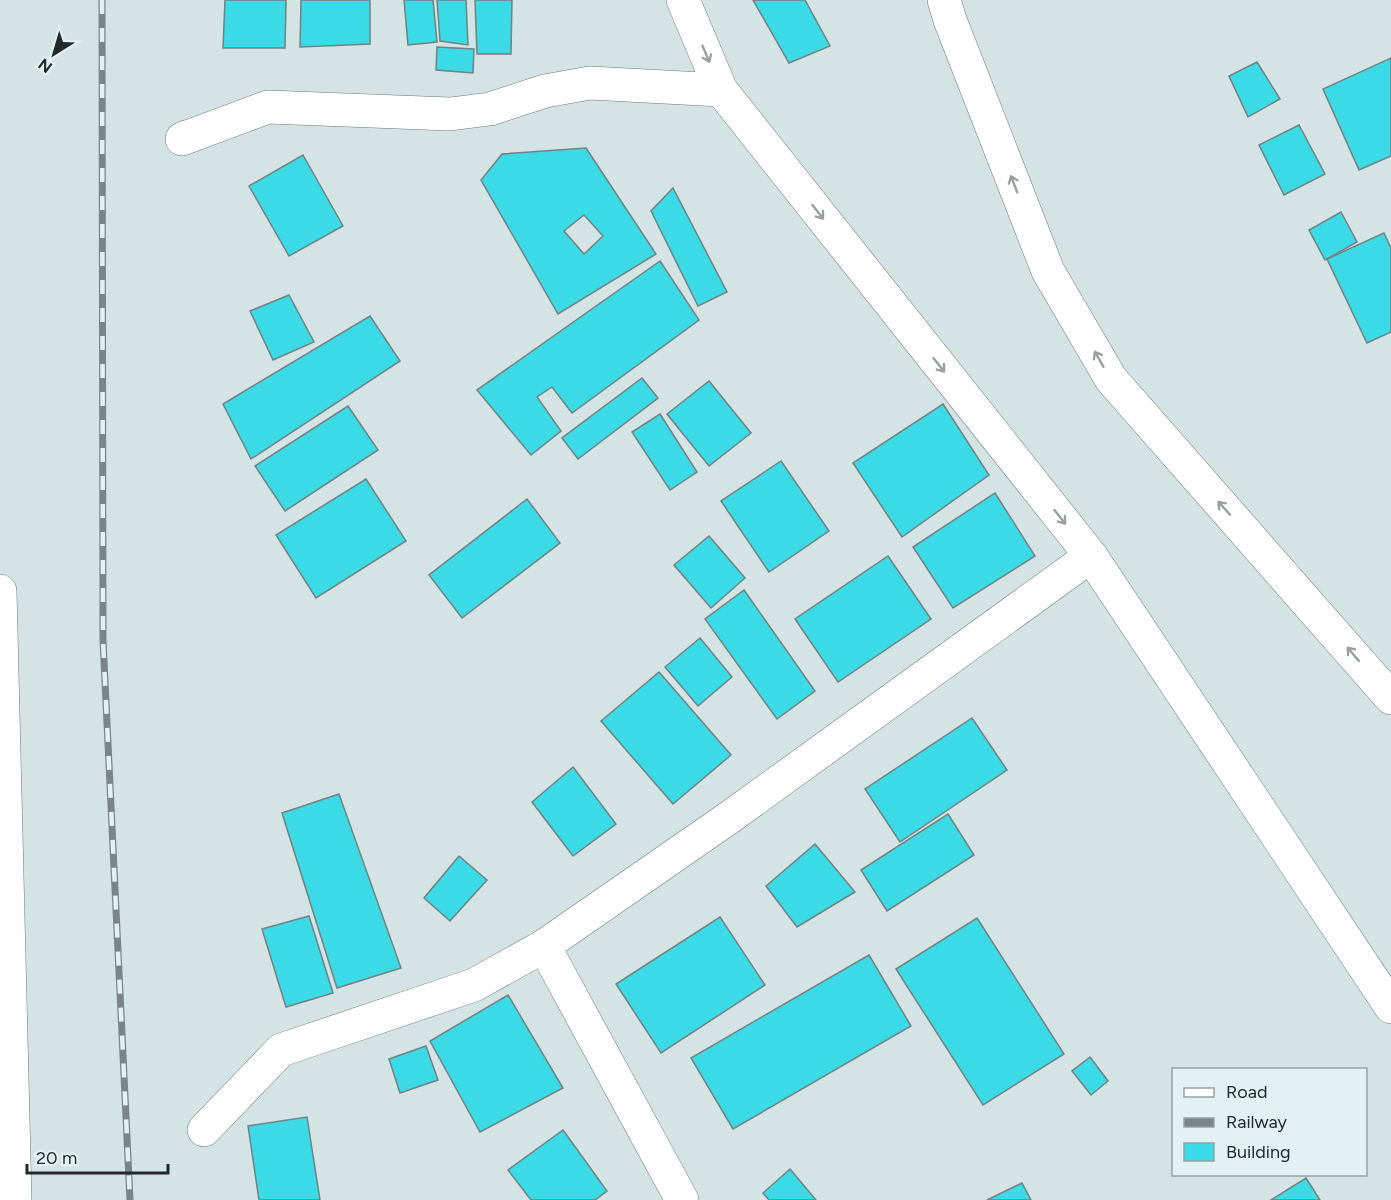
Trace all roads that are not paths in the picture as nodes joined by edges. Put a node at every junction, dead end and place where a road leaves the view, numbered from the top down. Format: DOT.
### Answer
graph roads {
  1 [pos="682,0"];
  2 [pos="944,0"];
  3 [pos="721,90"];
  4 [pos="186,137"];
  5 [pos="1091,556"];
  6 [pos="0,591"];
  7 [pos="1391,698"];
  8 [pos="544,946"];
  9 [pos="1391,1006"];
  10 [pos="6,1054"];
  11 [pos="204,1130"];
  12 [pos="15,1200"];
  13 [pos="682,1200"];
  1 -- 3 [label="street, one-way"];
  7 -- 2 [label="street, one-way"];
  3 -- 4 [label="street"];
  3 -- 5 [label="street, one-way"];
  5 -- 8 [label="street"];
  5 -- 9 [label="street"];
  6 -- 10 [label="street"];
  8 -- 11 [label="street"];
  8 -- 13 [label="street"];
  10 -- 12 [label="street"];
}
